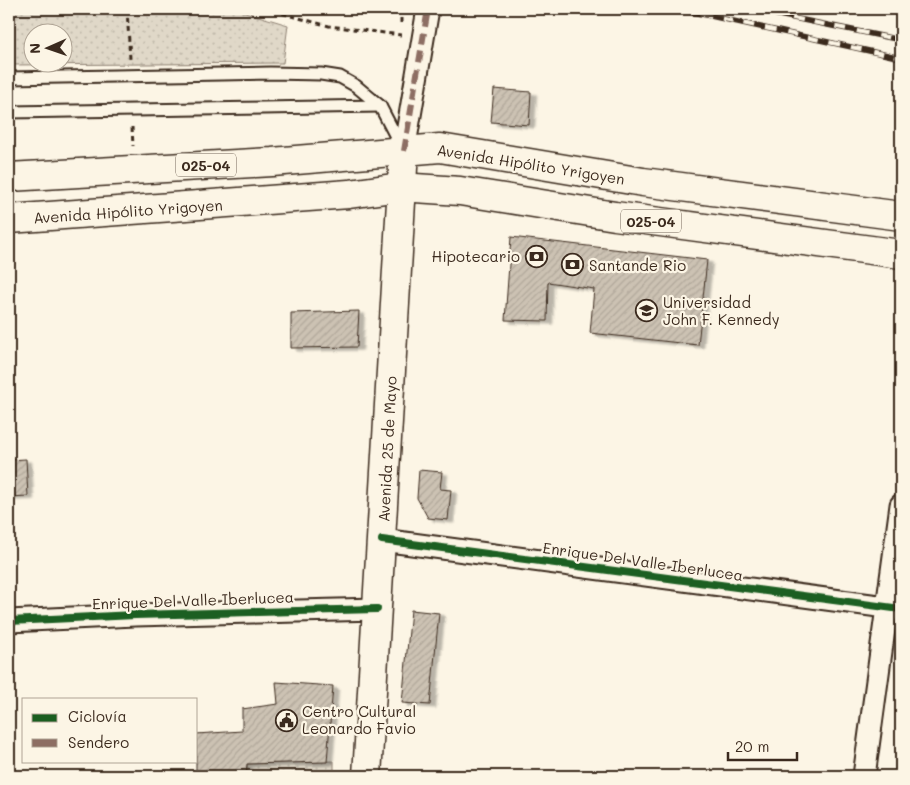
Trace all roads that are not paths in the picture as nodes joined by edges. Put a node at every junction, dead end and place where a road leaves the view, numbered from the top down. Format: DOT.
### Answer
graph roads {
  1 [pos="428,9"];
  2 [pos="9,78"];
  3 [pos="380,106"];
  4 [pos="9,112"];
  5 [pos="404,151"];
  6 [pos="9,177"];
  7 [pos="400,187"];
  8 [pos="901,216"];
  9 [pos="9,219"];
  10 [pos="901,254"];
  11 [pos="901,505"];
  12 [pos="382,540"];
  13 [pos="894,608"];
  14 [pos="377,609"];
  15 [pos="9,621"];
  16 [pos="366,776"];
  17 [pos="864,776"];
  1 -- 5 [label="street"];
  2 -- 3 [label="lane"];
  3 -- 4 [label="lane"];
  3 -- 5 [label="lane"];
  5 -- 6 [label="main road, Avenida Hipólito Yrigoyen / 025-04"];
  5 -- 7 [label="main road, Avenida 25 de Mayo"];
  5 -- 8 [label="main road, Avenida Hipólito Yrigoyen / 025-04"];
  7 -- 9 [label="main road, Avenida Hipólito Yrigoyen / 025-04"];
  7 -- 10 [label="main road, Avenida Hipólito Yrigoyen / 025-04"];
  7 -- 12 [label="main road, Avenida 25 de Mayo"];
  11 -- 13 [label="street"];
  12 -- 13 [label="street, Enrique Del Valle Iberlucea"];
  12 -- 14 [label="main road, Avenida 25 de Mayo"];
  13 -- 17 [label="street"];
  14 -- 15 [label="street, Enrique Del Valle Iberlucea"];
  14 -- 16 [label="main road, Avenida 25 de Mayo"];
}
